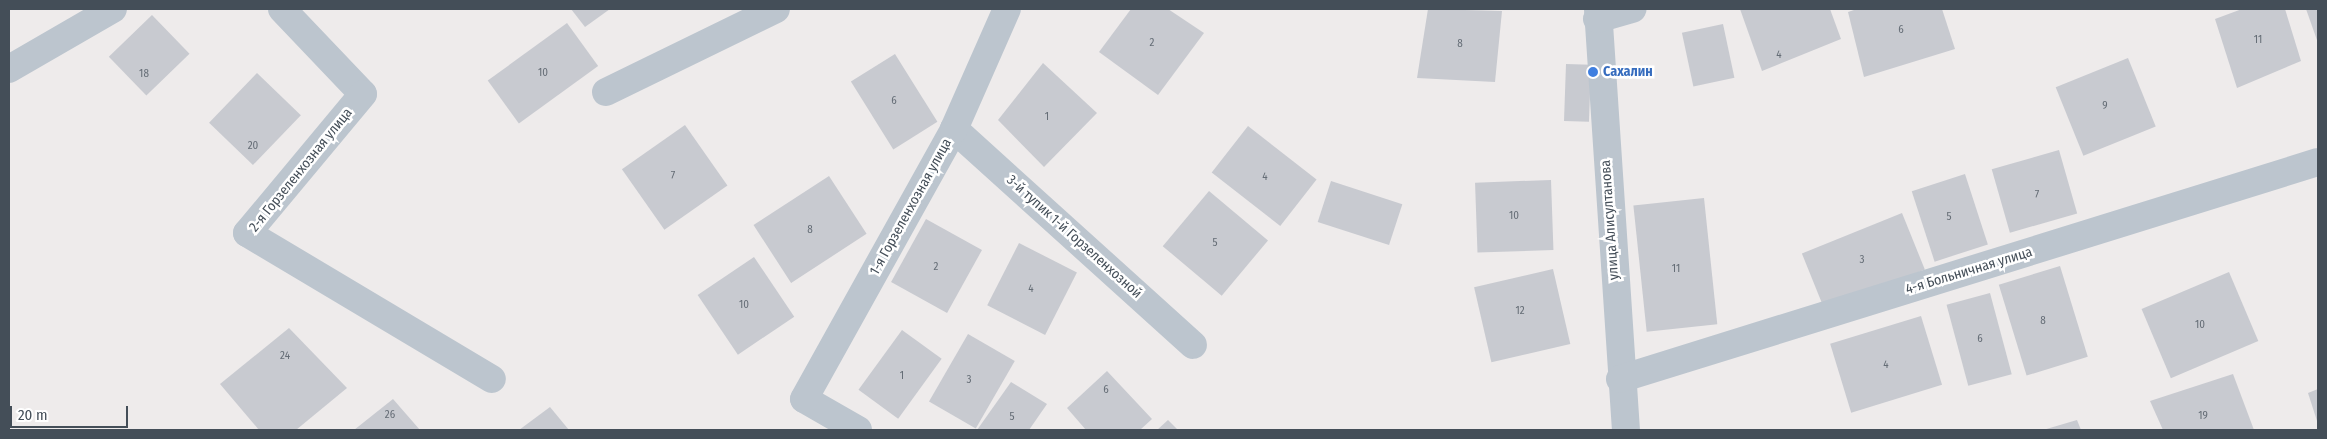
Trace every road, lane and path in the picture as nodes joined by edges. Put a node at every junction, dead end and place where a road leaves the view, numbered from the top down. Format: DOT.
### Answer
graph roads {
  1 [pos="113,9"];
  2 [pos="282,9"];
  3 [pos="776,9"];
  4 [pos="1007,9"];
  5 [pos="1633,9"];
  6 [pos="1598,14"];
  7 [pos="9,69"];
  8 [pos="606,92"];
  9 [pos="954,129"];
  10 [pos="2318,162"];
  11 [pos="1193,345"];
  12 [pos="1620,379"];
  13 [pos="492,380"];
  14 [pos="858,430"];
  15 [pos="1626,430"];
  1 -- 7 [label="street"];
  2 -- 13 [label="street, 2-я Горзеленхозная улица"];
  3 -- 8 [label="street"];
  4 -- 9 [label="street, 1-я Горзеленхозная улица"];
  5 -- 6 [label="street"];
  6 -- 12 [label="street, улица Алисултанова"];
  9 -- 11 [label="street, 3-й тупик 1-й Горзеленхозной"];
  9 -- 14 [label="street, 1-я Горзеленхозная улица"];
  10 -- 12 [label="street, 4-я Больничная улица"];
  12 -- 15 [label="street, улица Алисултанова"];
}
